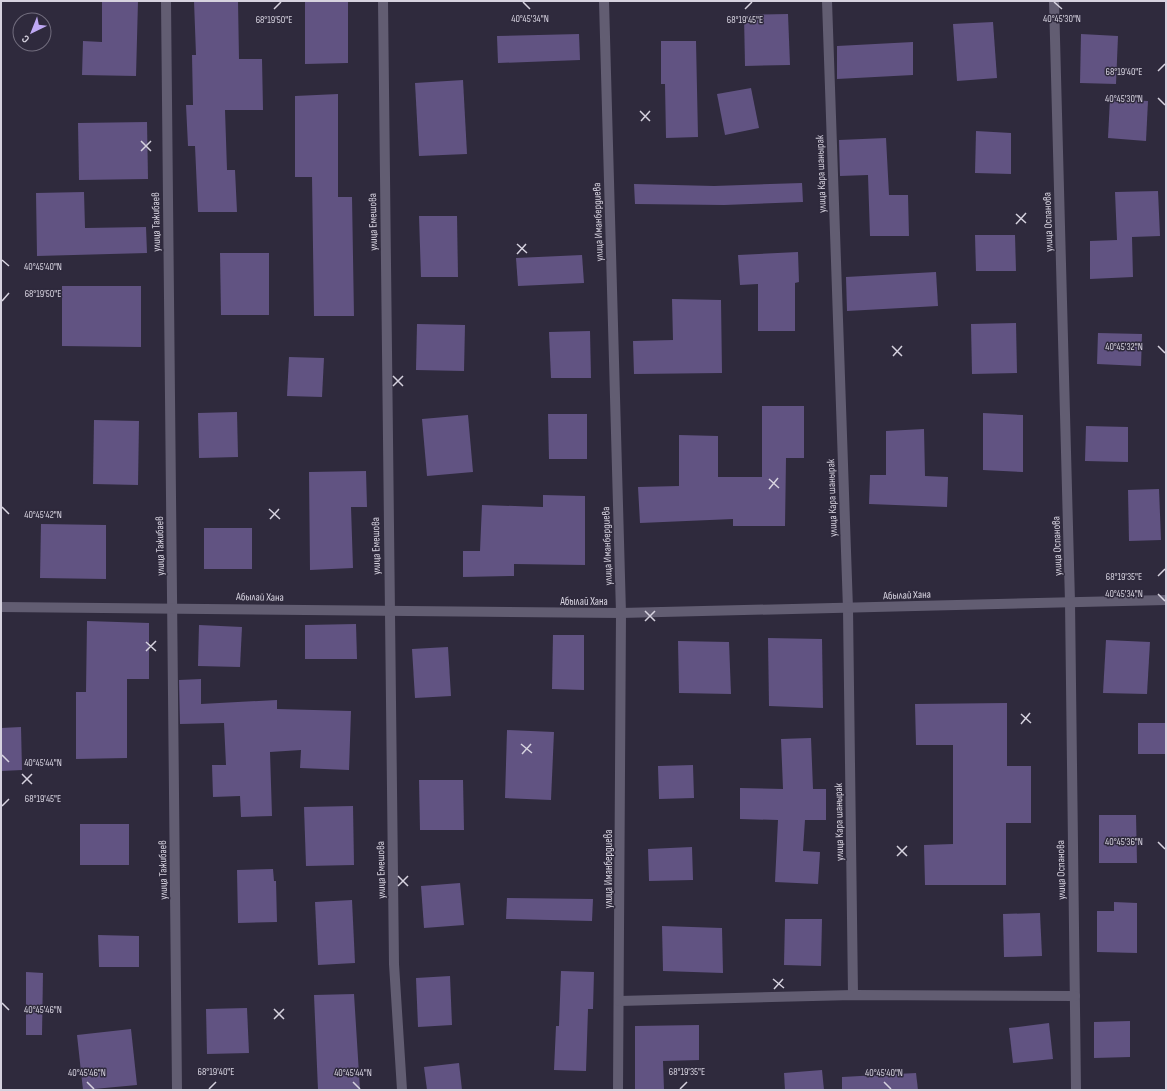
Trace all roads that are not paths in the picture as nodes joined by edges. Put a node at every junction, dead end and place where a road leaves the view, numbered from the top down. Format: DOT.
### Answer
graph roads {
  1 [pos="166,1"];
  2 [pos="383,1"];
  3 [pos="604,1"];
  4 [pos="827,1"];
  5 [pos="1054,1"];
  6 [pos="1166,600"];
  7 [pos="1070,602"];
  8 [pos="1,607"];
  9 [pos="172,607"];
  10 [pos="848,609"];
  11 [pos="389,612"];
  12 [pos="621,613"];
  13 [pos="853,994"];
  14 [pos="1075,996"];
  15 [pos="619,1001"];
  16 [pos="178,1090"];
  17 [pos="402,1090"];
  18 [pos="618,1090"];
  19 [pos="1076,1090"];
  1 -- 9 [label="street, улица Тажибаев"];
  2 -- 11 [label="street, улица Емешова"];
  3 -- 12 [label="street, улица Иманбердиева"];
  4 -- 10 [label="street, улица Кара шанырак"];
  5 -- 7 [label="street, улица Оспанова"];
  6 -- 7 [label="street, Абылай Хана"];
  7 -- 10 [label="street, Абылай Хана"];
  7 -- 14 [label="street, улица Оспанова"];
  8 -- 9 [label="street, Абылай Хана"];
  9 -- 11 [label="street, Абылай Хана"];
  9 -- 16 [label="street, улица Тажибаев"];
  10 -- 12 [label="street, Абылай Хана"];
  10 -- 13 [label="street, улица Кара шанырак"];
  11 -- 12 [label="street, Абылай Хана"];
  11 -- 17 [label="street, улица Емешова"];
  12 -- 15 [label="street, улица Иманбердиева"];
  13 -- 14 [label="street"];
  13 -- 15 [label="street"];
  14 -- 19 [label="street, улица Оспанова"];
  15 -- 18 [label="street, улица Иманбердиева"];
}
